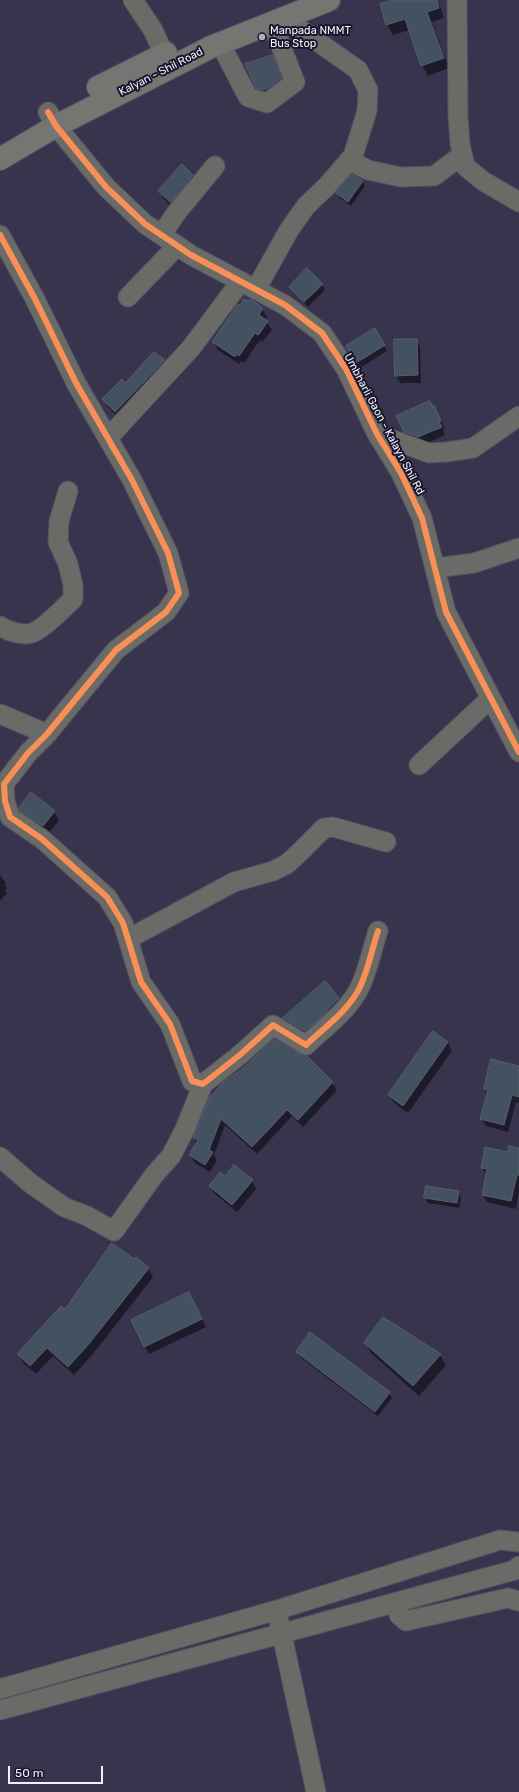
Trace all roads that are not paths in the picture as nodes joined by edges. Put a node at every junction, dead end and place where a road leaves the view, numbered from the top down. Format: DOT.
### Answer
graph roads {
  1 [pos="133,0"];
  2 [pos="329,0"];
  3 [pos="457,0"];
  4 [pos="281,14"];
  5 [pos="220,43"];
  6 [pos="164,54"];
  7 [pos="52,119"];
  8 [pos="0,141"];
  9 [pos="462,155"];
  10 [pos="0,159"];
  11 [pos="350,160"];
  12 [pos="216,166"];
  13 [pos="519,202"];
  14 [pos="0,235"];
  15 [pos="162,235"];
  16 [pos="177,246"];
  17 [pos="248,285"];
  18 [pos="128,297"];
  19 [pos="519,416"];
  20 [pos="377,434"];
  21 [pos="108,438"];
  22 [pos="68,491"];
  23 [pos="519,548"];
  24 [pos="435,568"];
  25 [pos="0,626"];
  26 [pos="491,698"];
  27 [pos="0,714"];
  28 [pos="47,734"];
  29 [pos="519,752"];
  30 [pos="419,765"];
  31 [pos="4,818"];
  32 [pos="386,842"];
  33 [pos="378,931"];
  34 [pos="128,939"];
  35 [pos="203,1084"];
  36 [pos="0,1157"];
  37 [pos="500,1540"];
  38 [pos="519,1542"];
  39 [pos="518,1571"];
  40 [pos="519,1601"];
  41 [pos="398,1602"];
  42 [pos="277,1610"];
  43 [pos="282,1634"];
  44 [pos="0,1689"];
  45 [pos="0,1710"];
  46 [pos="316,1792"];
  1 -- 6 [label="street"];
  2 -- 4 [label="main road, Kalyan - Shil Road"];
  3 -- 9 [label="street"];
  4 -- 5 [label="main road, Kalyan - Shil Road"];
  4 -- 5 [label="street"];
  4 -- 6 [label="main road, Kalyan - Shil Road"];
  4 -- 11 [label="street"];
  5 -- 7 [label="main road, Kalyan - Shil Road"];
  6 -- 7 [label="main road, Kalyan - Shil Road"];
  7 -- 8 [label="main road, Kalyan - Shil Road"];
  7 -- 10 [label="main road, Kalyan - Shil Road"];
  7 -- 15 [label="street, Umbharli Gaon - Kalayn Shil Rd"];
  9 -- 11 [label="street"];
  9 -- 13 [label="street"];
  11 -- 17 [label="street"];
  12 -- 15 [label="street"];
  14 -- 21 [label="street"];
  15 -- 16 [label="street, Umbharli Gaon - Kalayn Shil Rd"];
  16 -- 17 [label="street, Umbharli Gaon - Kalayn Shil Rd"];
  16 -- 18 [label="street"];
  17 -- 20 [label="street, Umbharli Gaon - Kalayn Shil Rd"];
  17 -- 21 [label="street"];
  19 -- 20 [label="street"];
  20 -- 24 [label="street, Umbharli Gaon - Kalayn Shil Rd"];
  21 -- 28 [label="street"];
  22 -- 25 [label="street"];
  23 -- 24 [label="street"];
  24 -- 26 [label="street, Umbharli Gaon - Kalayn Shil Rd"];
  26 -- 29 [label="street, Umbharli Gaon - Kalayn Shil Rd"];
  26 -- 30 [label="street"];
  27 -- 28 [label="street"];
  28 -- 31 [label="street"];
  31 -- 34 [label="street"];
  32 -- 34 [label="street"];
  33 -- 35 [label="street"];
  34 -- 35 [label="street"];
  35 -- 36 [label="street"];
  37 -- 38 [label="street"];
  37 -- 39 [label="street"];
  37 -- 42 [label="street"];
  39 -- 41 [label="street"];
  40 -- 41 [label="street"];
  41 -- 43 [label="street"];
  42 -- 43 [label="street"];
  42 -- 44 [label="street"];
  43 -- 45 [label="street"];
  43 -- 46 [label="street"];
}
